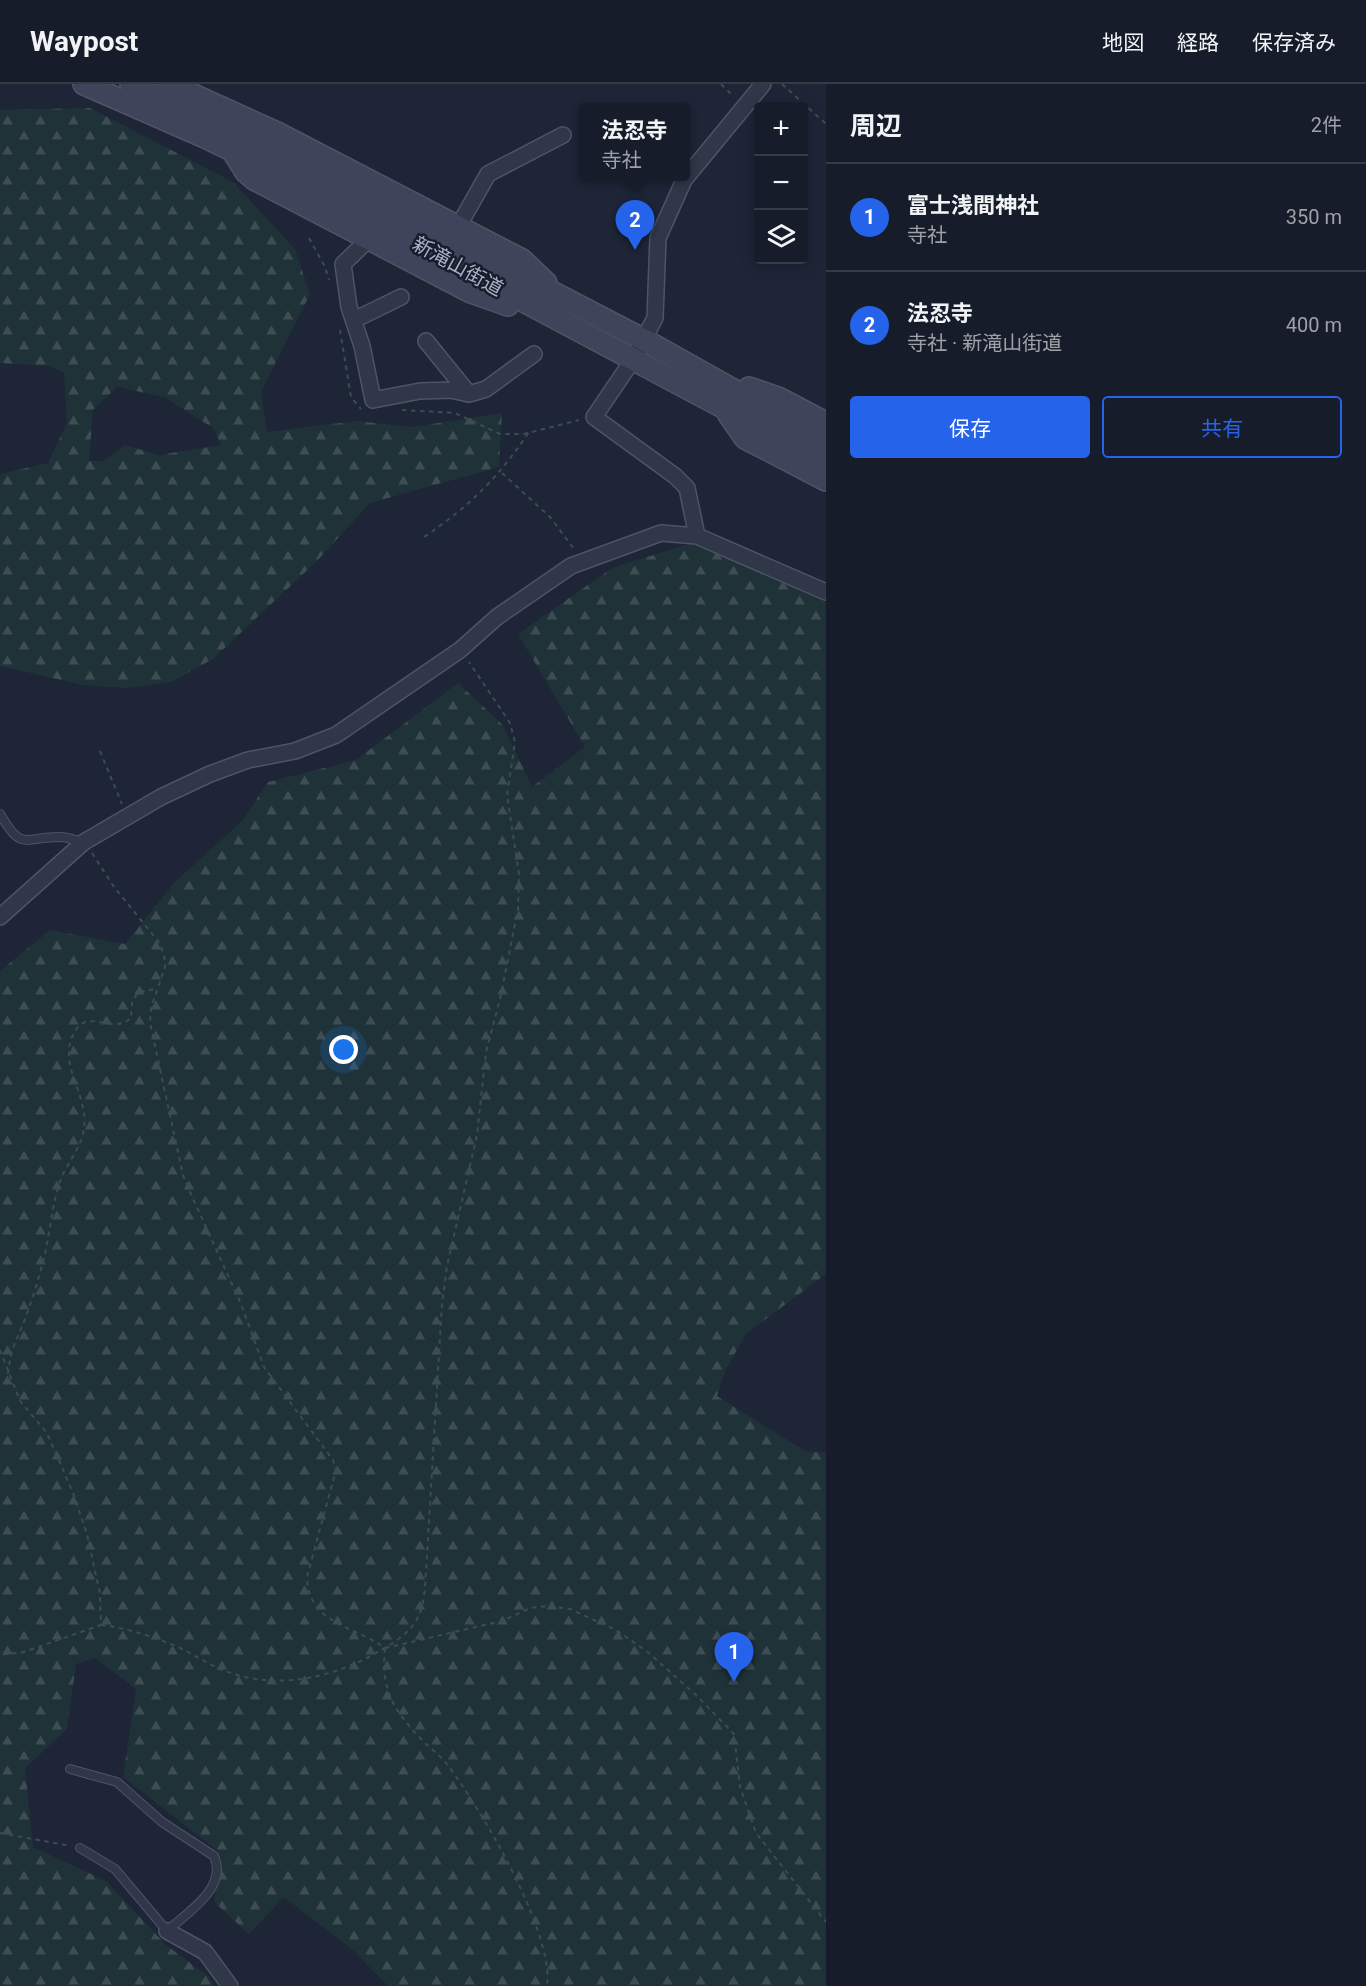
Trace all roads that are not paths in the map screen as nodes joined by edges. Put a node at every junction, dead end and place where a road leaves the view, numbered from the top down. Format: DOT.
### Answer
graph roads {
  1 [pos="84,84"];
  2 [pos="131,84"];
  3 [pos="169,84"];
  4 [pos="763,84"];
  5 [pos="563,135"];
  6 [pos="233,152"];
  7 [pos="690,173"];
  8 [pos="684,181"];
  9 [pos="458,227"];
  10 [pos="370,238"];
  11 [pos="554,293"];
  12 [pos="401,297"];
  13 [pos="354,320"];
  14 [pos="562,324"];
  15 [pos="644,340"];
  16 [pos="426,341"];
  17 [pos="534,354"];
  18 [pos="632,361"];
  19 [pos="698,370"];
  20 [pos="469,394"];
  21 [pos="727,411"];
  22 [pos="826,423"];
  23 [pos="826,442"];
  24 [pos="826,462"];
  25 [pos="826,480"];
  26 [pos="697,536"];
  27 [pos="826,592"];
  28 [pos="0,814"];
  29 [pos="84,842"];
  30 [pos="0,917"];
  31 [pos="69,1769"];
  32 [pos="80,1848"];
  33 [pos="167,1932"];
  34 [pos="230,1986"];
  1 -- 6 [label="main road, 新滝山街道"];
  2 -- 11 [label="main road, 新滝山街道"];
  3 -- 9 [label="main road"];
  4 -- 7 [label="street"];
  5 -- 9 [label="street"];
  6 -- 10 [label="main road"];
  6 -- 14 [label="main road, 新滝山街道"];
  8 -- 15 [label="street"];
  9 -- 11 [label="main road"];
  10 -- 13 [label="street"];
  10 -- 14 [label="main road"];
  11 -- 15 [label="main road, 新滝山街道"];
  12 -- 13 [label="street"];
  13 -- 20 [label="street"];
  14 -- 18 [label="main road, 新滝山街道"];
  15 -- 18 [label="street"];
  15 -- 19 [label="main road, 新滝山街道"];
  16 -- 20 [label="street"];
  17 -- 20 [label="street"];
  18 -- 21 [label="main road, 新滝山街道"];
  18 -- 26 [label="street"];
  19 -- 22 [label="main road"];
  19 -- 23 [label="main road, 新滝山街道"];
  21 -- 24 [label="main road, 新滝山街道"];
  21 -- 25 [label="main road"];
  26 -- 27 [label="street"];
  26 -- 29 [label="street"];
  28 -- 29 [label="lane"];
  29 -- 30 [label="street"];
  31 -- 33 [label="lane"];
  32 -- 33 [label="lane"];
  33 -- 34 [label="street"];
}
